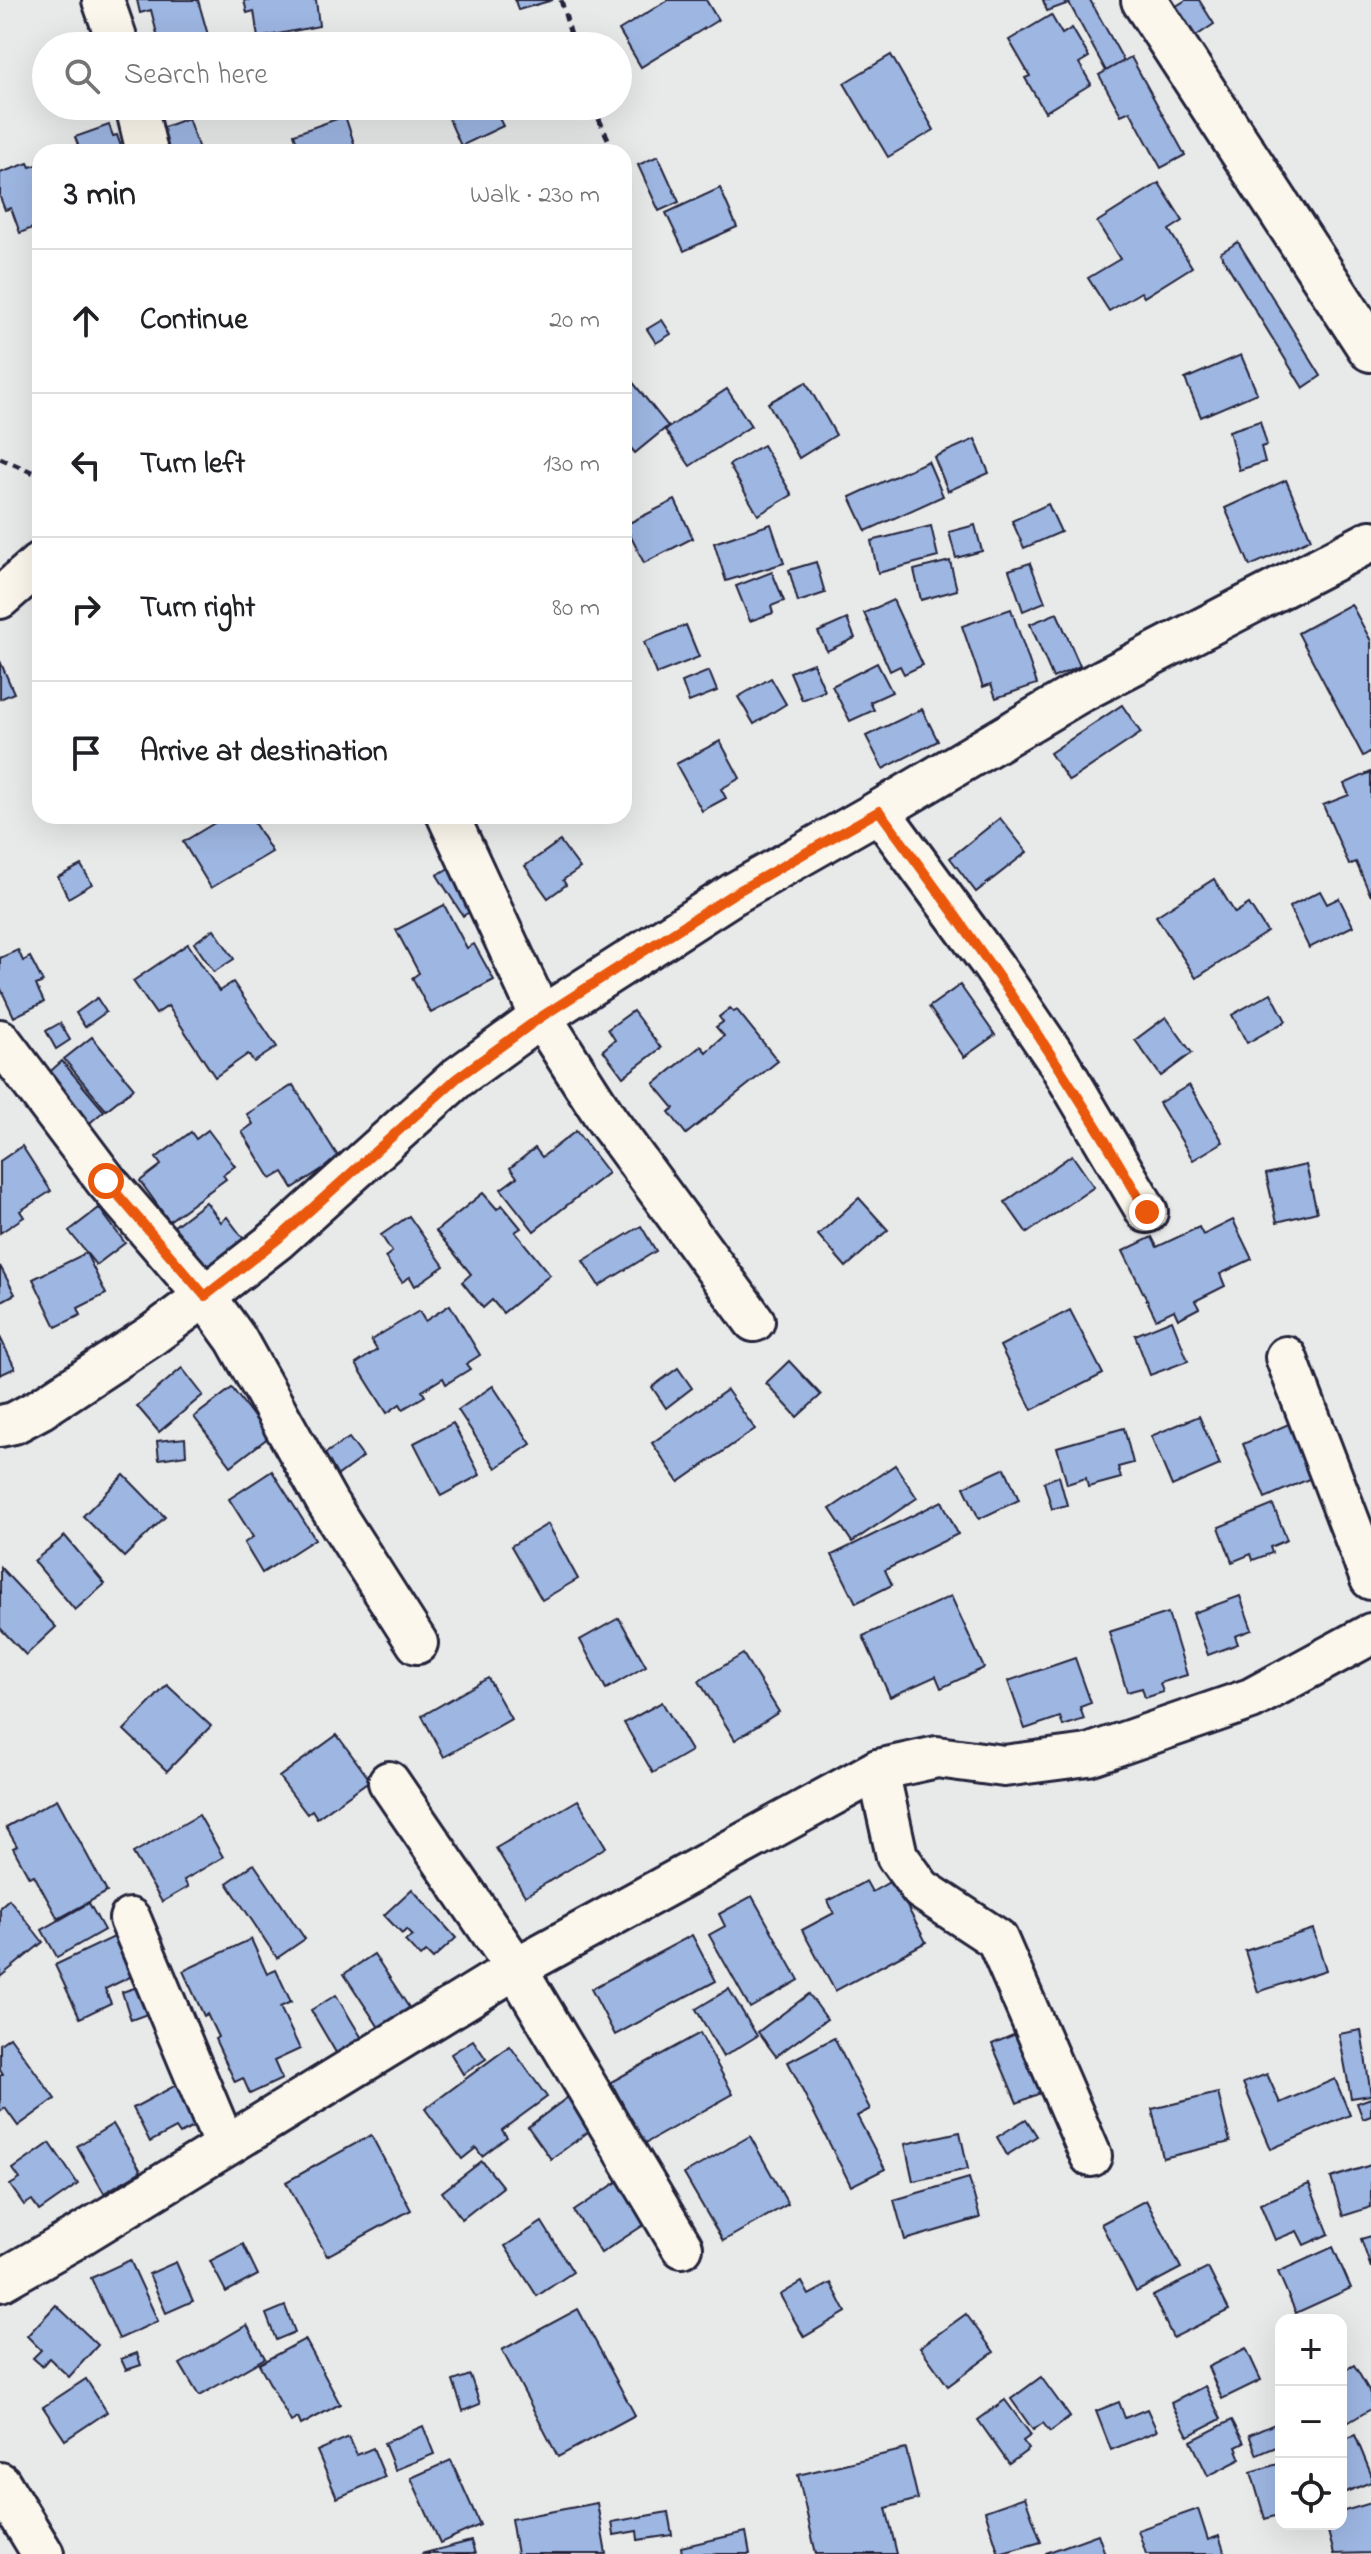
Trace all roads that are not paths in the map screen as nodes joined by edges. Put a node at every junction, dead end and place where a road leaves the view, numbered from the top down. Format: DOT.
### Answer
graph roads {
  1 [pos="103,0"];
  2 [pos="1144,0"];
  3 [pos="114,32"];
  4 [pos="139,120"];
  5 [pos="145,144"];
  6 [pos="1371,349"];
  7 [pos="1371,541"];
  8 [pos="32,570"];
  9 [pos="0,598"];
  10 [pos="879,811"];
  11 [pos="452,824"];
  12 [pos="541,1017"];
  13 [pos="0,1040"];
  14 [pos="1147,1212"];
  15 [pos="205,1296"];
  16 [pos="754,1321"];
  17 [pos="1286,1357"];
  18 [pos="0,1426"];
  19 [pos="1371,1579"];
  20 [pos="1371,1634"];
  21 [pos="417,1643"];
  22 [pos="878,1770"];
  23 [pos="389,1782"];
  24 [pos="130,1919"];
  25 [pos="516,1968"];
  26 [pos="225,2146"];
  27 [pos="1091,2156"];
  28 [pos="682,2247"];
  29 [pos="0,2281"];
  30 [pos="0,2483"];
  31 [pos="43,2554"];
  1 -- 3 [label="street"];
  2 -- 6 [label="street"];
  4 -- 5 [label="street"];
  7 -- 10 [label="street"];
  8 -- 9 [label="street"];
  10 -- 12 [label="street"];
  10 -- 14 [label="street"];
  11 -- 12 [label="street"];
  12 -- 15 [label="street"];
  12 -- 16 [label="street"];
  13 -- 15 [label="street"];
  15 -- 18 [label="street"];
  15 -- 21 [label="street"];
  17 -- 19 [label="street"];
  20 -- 22 [label="street"];
  22 -- 25 [label="street"];
  22 -- 27 [label="street"];
  23 -- 25 [label="street"];
  24 -- 26 [label="street"];
  25 -- 26 [label="street"];
  25 -- 28 [label="street"];
  26 -- 29 [label="street"];
  30 -- 31 [label="street"];
}
